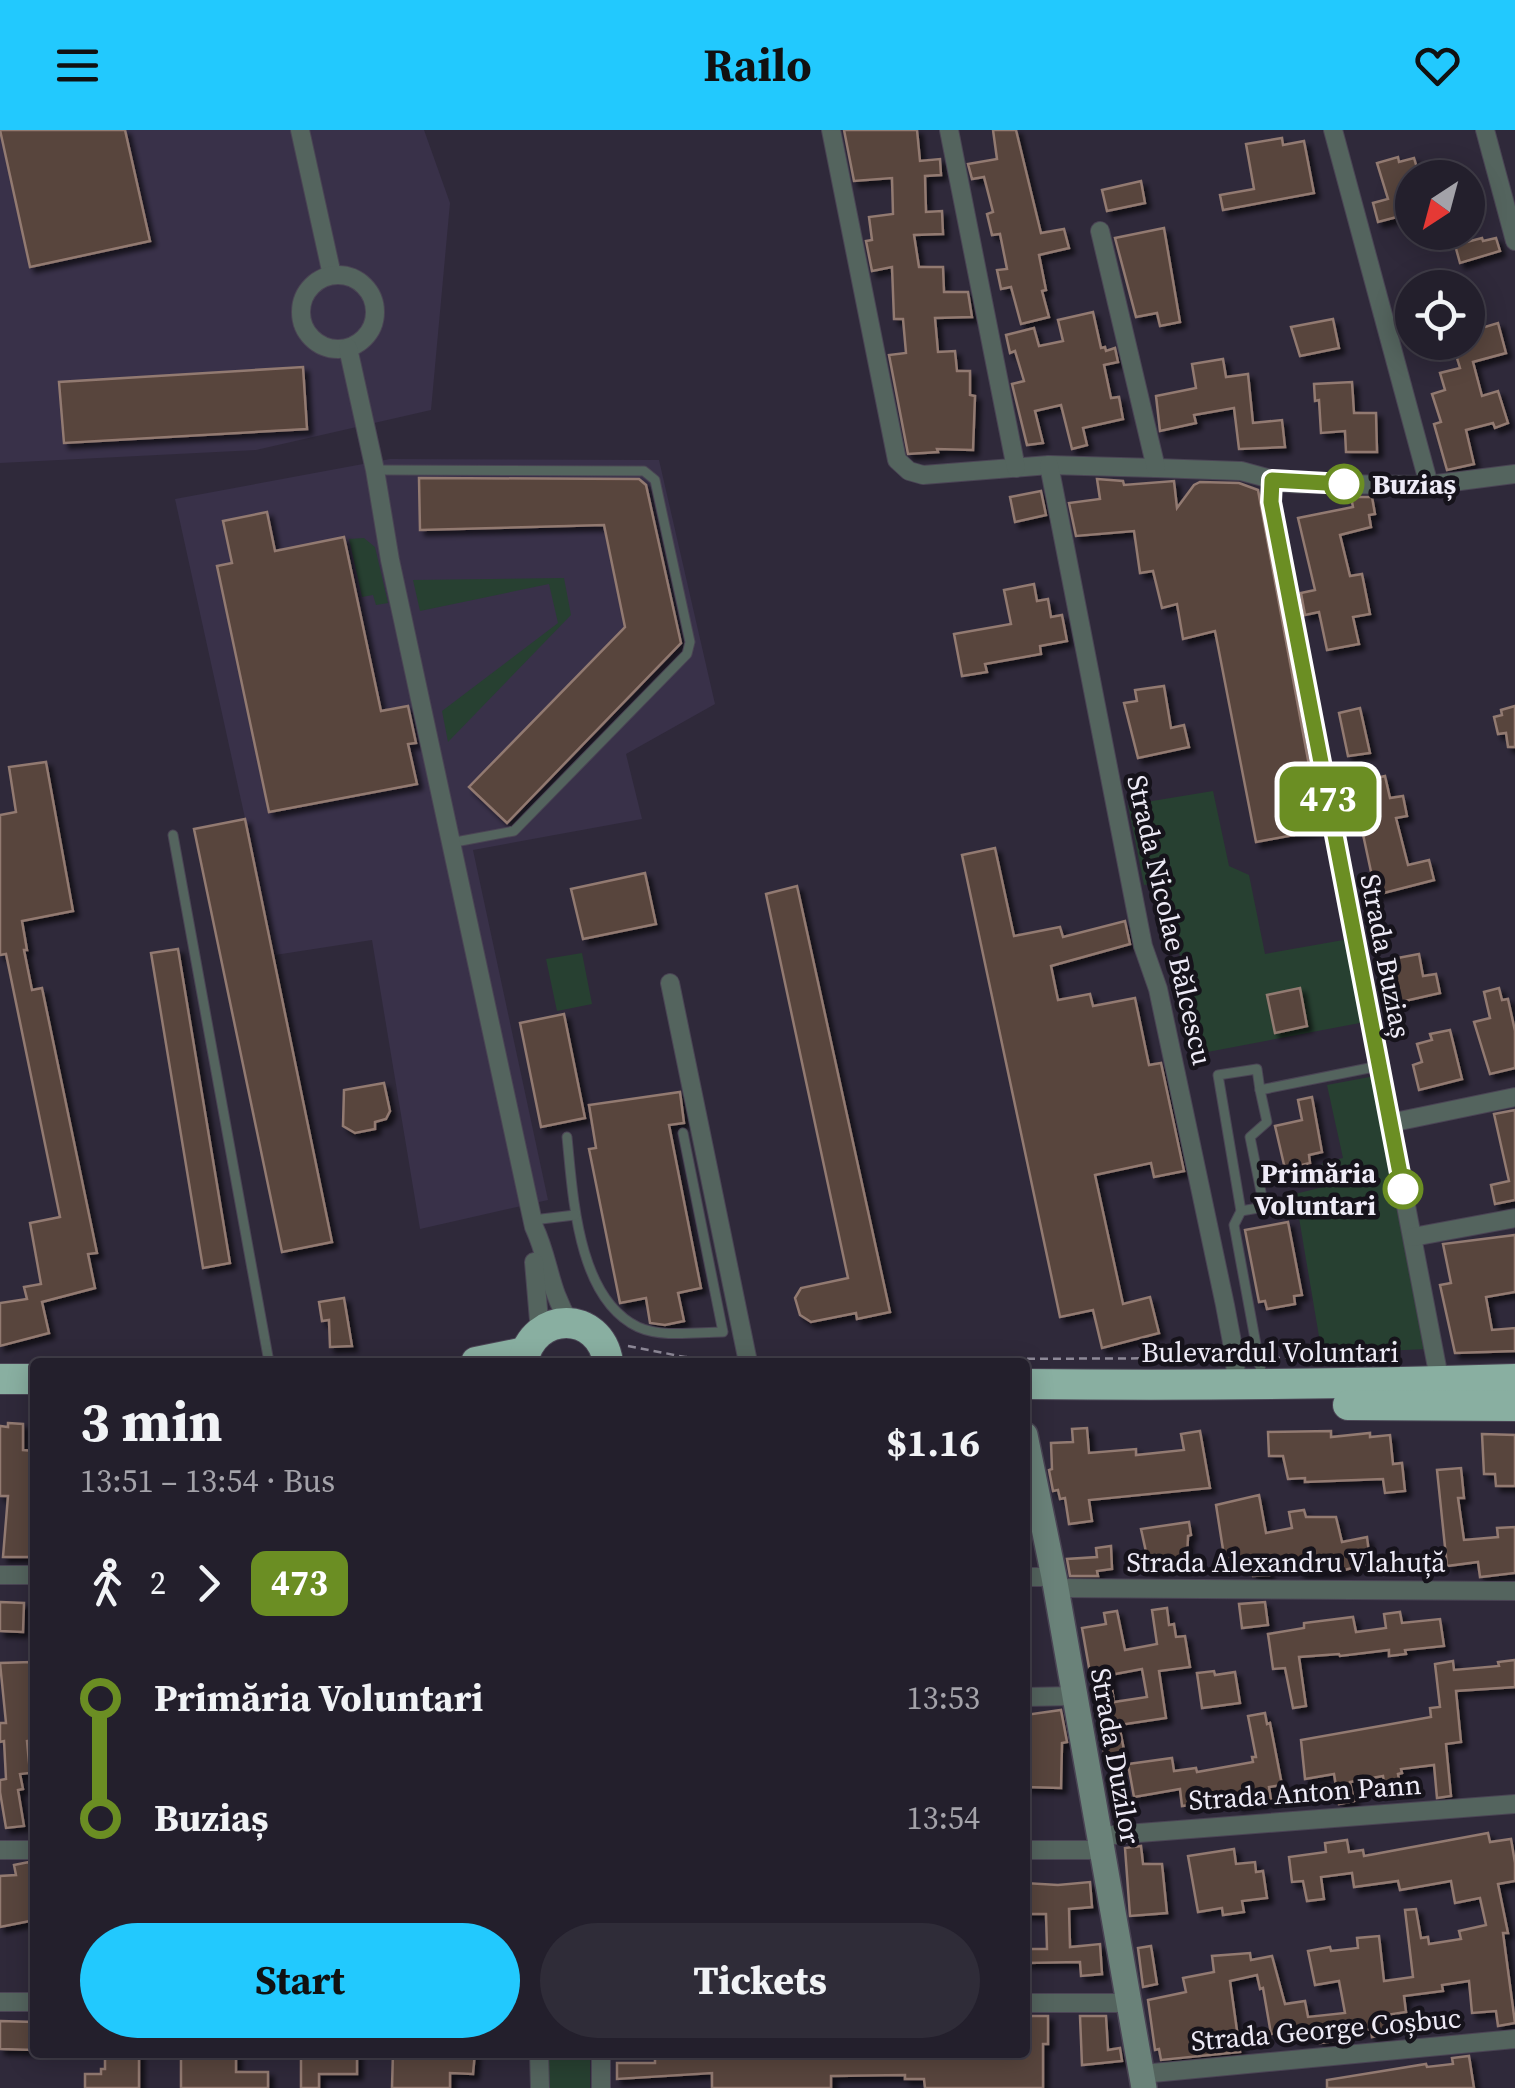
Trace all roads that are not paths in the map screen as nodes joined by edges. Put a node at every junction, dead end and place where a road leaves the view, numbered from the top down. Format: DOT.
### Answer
graph roads {
  1 [pos="300,130"];
  2 [pos="831,130"];
  3 [pos="948,130"];
  4 [pos="1334,130"];
  5 [pos="1484,130"];
  6 [pos="1100,231"];
  7 [pos="1515,241"];
  8 [pos="332,275"];
  9 [pos="348,348"];
  10 [pos="1049,466"];
  11 [pos="1016,468"];
  12 [pos="1156,468"];
  13 [pos="376,470"];
  14 [pos="1514,476"];
  15 [pos="1272,480"];
  16 [pos="1429,485"];
  17 [pos="173,835"];
  18 [pos="450,843"];
  19 [pos="670,983"];
  20 [pos="1379,1066"];
  21 [pos="1260,1090"];
  22 [pos="1515,1097"];
  23 [pos="1390,1123"];
  24 [pos="683,1133"];
  25 [pos="566,1137"];
  26 [pos="1241,1210"];
  27 [pos="575,1215"];
  28 [pos="1515,1218"];
  29 [pos="533,1223"];
  30 [pos="1412,1237"];
  31 [pos="570,1323"];
  32 [pos="529,1349"];
  33 [pos="615,1355"];
  34 [pos="268,1358"];
  35 [pos="492,1358"];
  36 [pos="747,1358"];
  37 [pos="1248,1372"];
  38 [pos="0,1379"];
  39 [pos="30,1379"];
  40 [pos="1515,1379"];
  41 [pos="1030,1384"];
  42 [pos="1440,1384"];
  43 [pos="0,1398"];
  44 [pos="30,1398"];
  45 [pos="1030,1404"];
  46 [pos="1515,1406"];
  47 [pos="1030,1460"];
  48 [pos="0,1575"];
  49 [pos="30,1576"];
  50 [pos="1030,1578"];
  51 [pos="1055,1582"];
  52 [pos="1515,1591"];
  53 [pos="1075,1696"];
  54 [pos="1030,1697"];
  55 [pos="1515,1804"];
  56 [pos="1101,1843"];
  57 [pos="0,1850"];
  58 [pos="30,1850"];
  59 [pos="1030,1850"];
  60 [pos="0,2002"];
  61 [pos="30,2002"];
  62 [pos="1030,2003"];
  63 [pos="1129,2003"];
  64 [pos="1515,2039"];
  65 [pos="539,2058"];
  66 [pos="601,2058"];
  67 [pos="1143,2081"];
  68 [pos="540,2088"];
  69 [pos="601,2088"];
  1 -- 8 [label="street"];
  2 -- 11 [label="street"];
  3 -- 11 [label="street"];
  4 -- 16 [label="street"];
  5 -- 7 [label="street"];
  6 -- 12 [label="street"];
  8 -- 9 [label="street"];
  8 -- 9 [label="street"];
  9 -- 13 [label="street"];
  10 -- 11 [label="street"];
  10 -- 12 [label="street"];
  10 -- 37 [label="street, Strada Nicolae Bălcescu"];
  12 -- 15 [label="street"];
  13 -- 18 [label="street"];
  13 -- 18 [label="lane"];
  14 -- 16 [label="street"];
  15 -- 16 [label="street"];
  15 -- 20 [label="street, Strada Buziaș"];
  17 -- 34 [label="lane"];
  18 -- 29 [label="street"];
  19 -- 36 [label="street"];
  20 -- 21 [label="lane"];
  20 -- 23 [label="street, Strada Buziaș"];
  21 -- 26 [label="lane"];
  21 -- 26 [label="lane"];
  22 -- 23 [label="street"];
  23 -- 30 [label="street, Strada Buziaș"];
  24 -- 27 [label="lane"];
  25 -- 27 [label="lane"];
  26 -- 37 [label="lane"];
  27 -- 29 [label="lane"];
  28 -- 30 [label="street"];
  29 -- 31 [label="street"];
  29 -- 32 [label="street"];
  30 -- 42 [label="street, Strada Buziaș"];
  31 -- 32 [label="highway"];
  31 -- 33 [label="highway"];
  32 -- 35 [label="highway"];
  37 -- 41 [label="highway, Bulevardul Voluntari"];
  37 -- 42 [label="highway, Bulevardul Voluntari"];
  38 -- 39 [label="highway"];
  40 -- 42 [label="highway, Bulevardul Voluntari"];
  43 -- 44 [label="highway"];
  45 -- 46 [label="highway, Bulevardul Voluntari"];
  47 -- 51 [label="street, Strada Duzilor"];
  48 -- 49 [label="street"];
  50 -- 51 [label="street, Strada Alexandru Vlahuță"];
  51 -- 52 [label="street, Strada Alexandru Vlahuță"];
  51 -- 53 [label="street, Strada Duzilor"];
  53 -- 54 [label="street"];
  53 -- 56 [label="street, Strada Duzilor"];
  55 -- 56 [label="street, Strada Anton Pann"];
  56 -- 59 [label="street, Strada Anton Pann"];
  56 -- 63 [label="street, Strada Duzilor"];
  57 -- 58 [label="street"];
  60 -- 61 [label="street"];
  62 -- 63 [label="street"];
  63 -- 67 [label="street, Strada Duzilor"];
  64 -- 67 [label="street, Strada George Coșbuc"];
  65 -- 68 [label="street"];
  66 -- 69 [label="street"];
}
